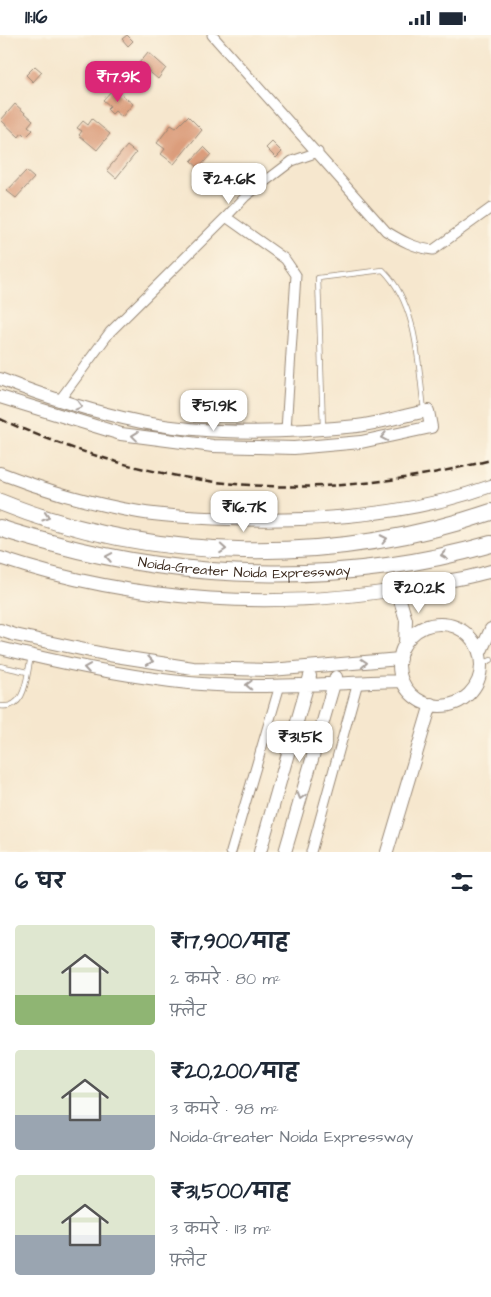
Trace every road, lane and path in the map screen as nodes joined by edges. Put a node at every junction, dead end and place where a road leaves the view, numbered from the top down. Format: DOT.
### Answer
graph roads {
  1 [pos="212,35"];
  2 [pos="318,152"];
  3 [pos="491,208"];
  4 [pos="226,217"];
  5 [pos="0,379"];
  6 [pos="0,397"];
  7 [pos="59,401"];
  8 [pos="424,411"];
  9 [pos="323,428"];
  10 [pos="286,430"];
  11 [pos="0,473"];
  12 [pos="491,486"];
  13 [pos="0,502"];
  14 [pos="491,513"];
  15 [pos="0,528"];
  16 [pos="491,544"];
  17 [pos="0,558"];
  18 [pos="491,571"];
  19 [pos="397,591"];
  20 [pos="491,629"];
  21 [pos="0,630"];
  22 [pos="405,644"];
  23 [pos="0,648"];
  24 [pos="31,655"];
  25 [pos="400,659"];
  26 [pos="484,659"];
  27 [pos="339,665"];
  28 [pos="0,666"];
  29 [pos="312,667"];
  30 [pos="27,672"];
  31 [pos="402,681"];
  32 [pos="358,682"];
  33 [pos="334,683"];
  34 [pos="308,684"];
  35 [pos="280,685"];
  36 [pos="431,704"];
  37 [pos="0,706"];
  38 [pos="231,852"];
  39 [pos="260,852"];
  40 [pos="285,852"];
  41 [pos="310,852"];
  42 [pos="388,852"];
  1 -- 2 [label="street"];
  2 -- 3 [label="street"];
  2 -- 4 [label="street"];
  4 -- 7 [label="street"];
  4 -- 10 [label="street"];
  5 -- 7 [label="street"];
  8 -- 6 [label="street, one-way"];
  7 -- 10 [label="street, one-way"];
  8 -- 9 [label="street"];
  8 -- 9 [label="lane"];
  9 -- 10 [label="street"];
  11 -- 12 [label="street"];
  13 -- 14 [label="highway, Noida-Greater Noida Expressway, one-way"];
  16 -- 15 [label="highway, Noida-Greater Noida Expressway, one-way"];
  17 -- 19 [label="street"];
  18 -- 19 [label="street"];
  19 -- 22 [label="street"];
  20 -- 26 [label="street"];
  21 -- 29 [label="street, one-way"];
  22 -- 25 [label="street"];
  22 -- 26 [label="street"];
  23 -- 24 [label="street"];
  24 -- 30 [label="lane"];
  35 -- 24 [label="street, one-way"];
  27 -- 25 [label="street, one-way"];
  25 -- 31 [label="street"];
  26 -- 36 [label="street"];
  27 -- 29 [label="street"];
  27 -- 33 [label="street"];
  28 -- 30 [label="lane"];
  29 -- 34 [label="street"];
  30 -- 37 [label="lane"];
  31 -- 32 [label="street"];
  31 -- 36 [label="street"];
  32 -- 33 [label="street"];
  32 -- 41 [label="street"];
  33 -- 34 [label="street"];
  33 -- 40 [label="street, one-way"];
  34 -- 35 [label="street"];
  34 -- 39 [label="street"];
  35 -- 38 [label="street"];
  36 -- 42 [label="street"];
}
